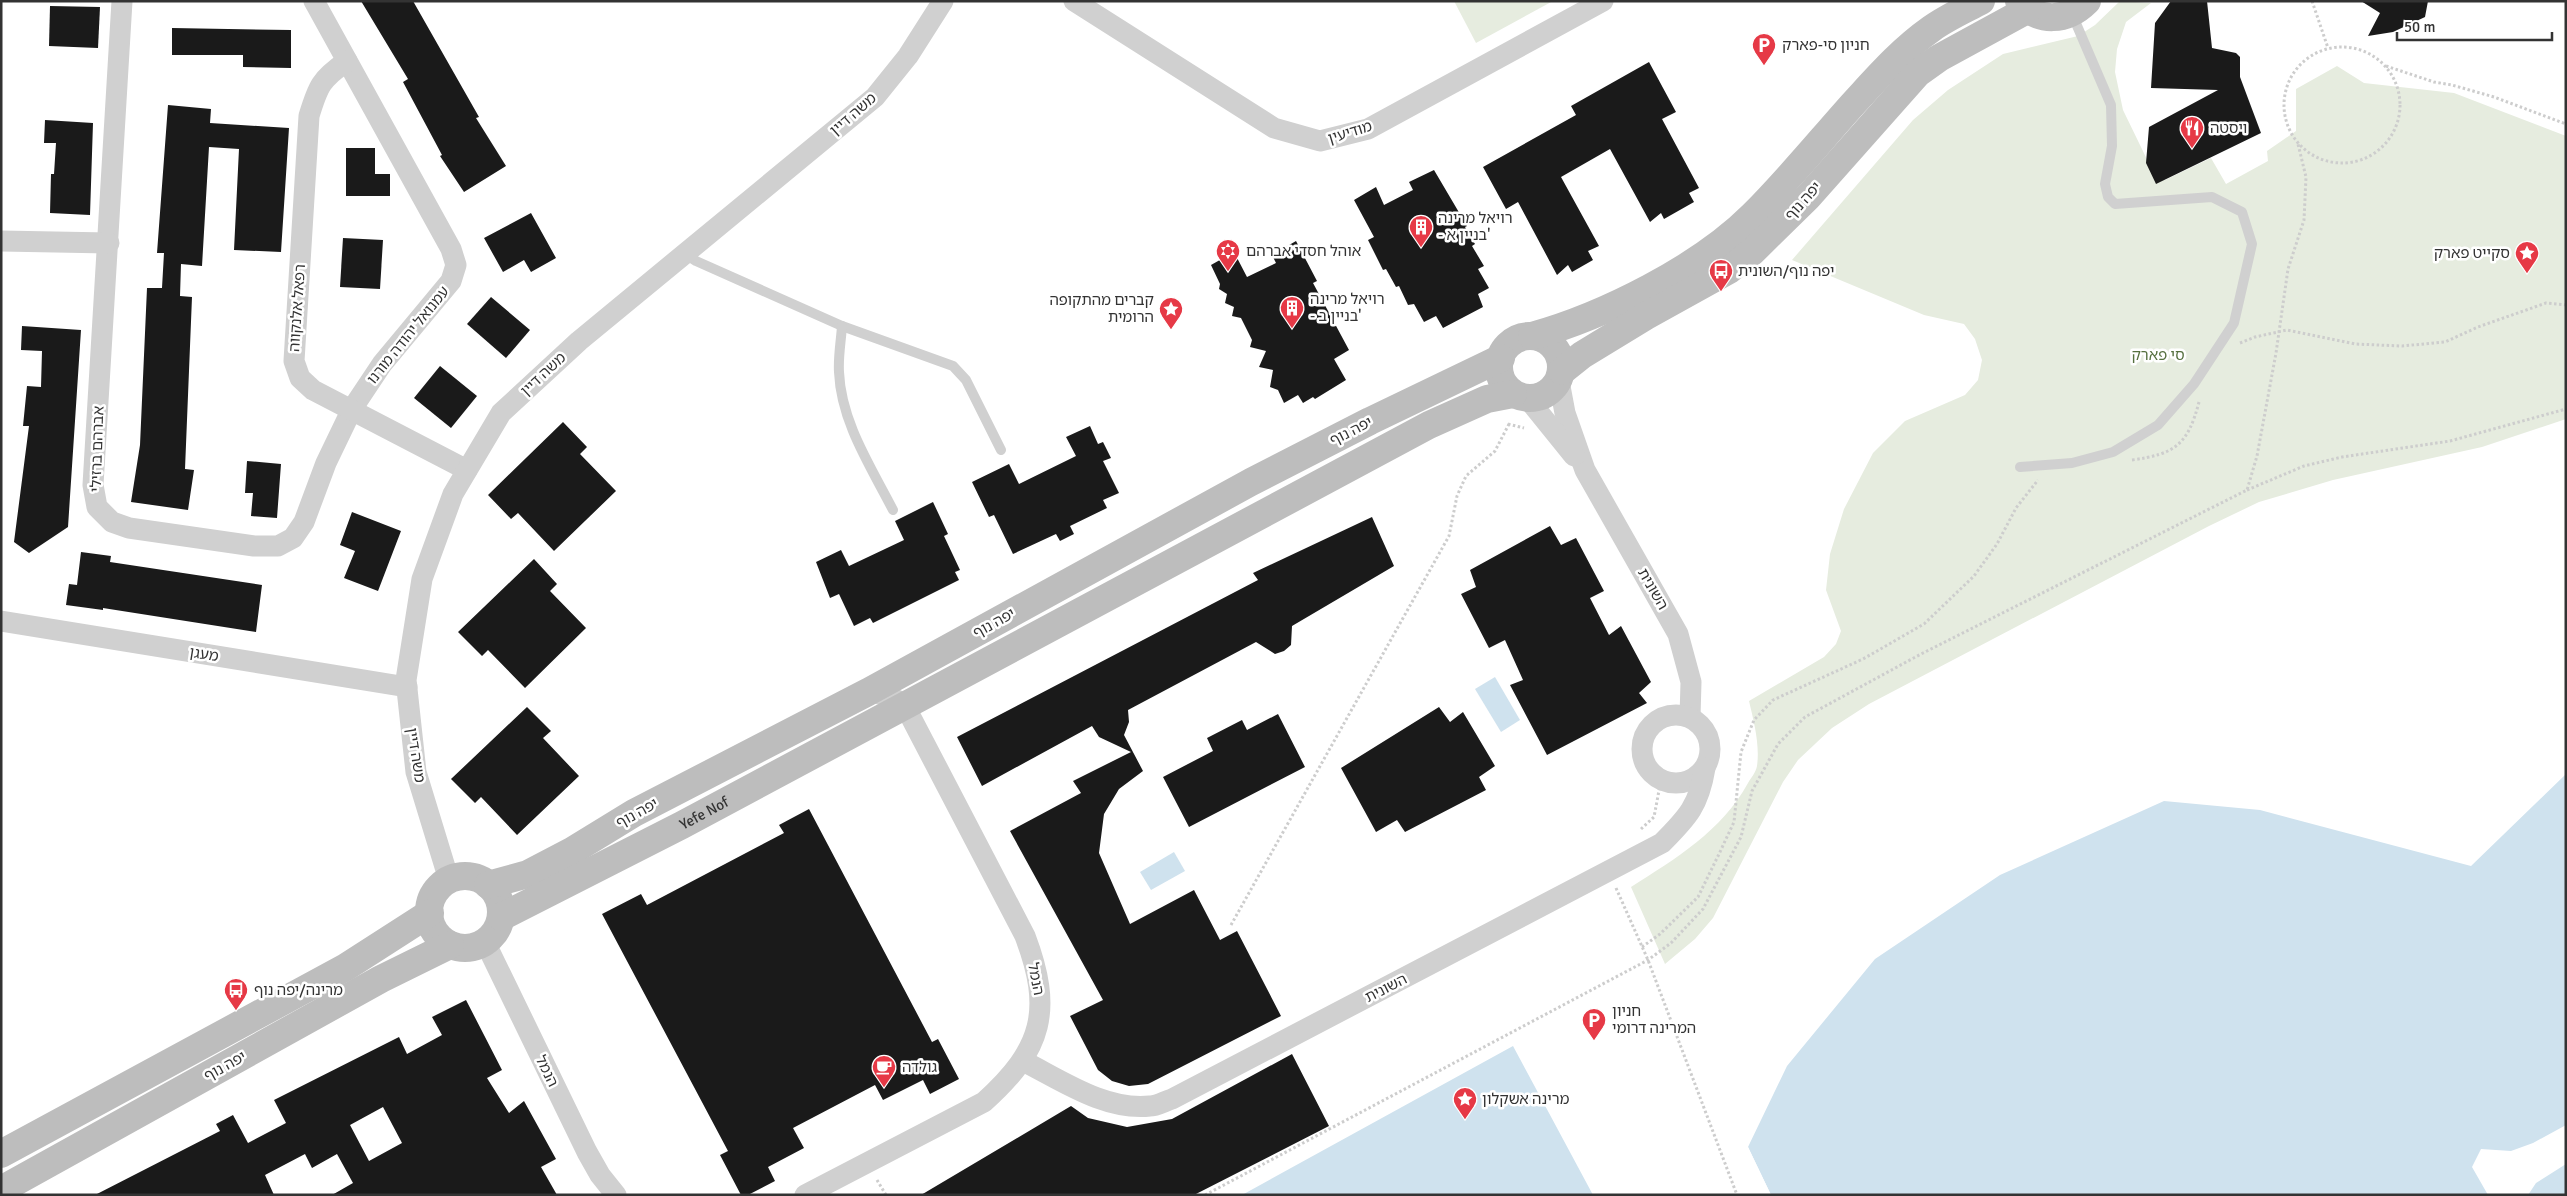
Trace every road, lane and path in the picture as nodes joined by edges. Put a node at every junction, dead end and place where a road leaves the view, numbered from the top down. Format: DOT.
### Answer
graph roads {
  1 [pos="122,1"];
  2 [pos="314,1"];
  3 [pos="943,1"];
  4 [pos="1074,1"];
  5 [pos="1603,1"];
  6 [pos="1980,1"];
  7 [pos="2312,1"];
  8 [pos="2023,5"];
  9 [pos="2080,7"];
  10 [pos="2328,48"];
  11 [pos="347,61"];
  12 [pos="2386,66"];
  13 [pos="2566,124"];
  14 [pos="2298,144"];
  15 [pos="1,240"];
  16 [pos="108,243"];
  17 [pos="684,253"];
  18 [pos="2566,305"];
  19 [pos="842,326"];
  20 [pos="2279,331"];
  21 [pos="1532,336"];
  22 [pos="2239,344"];
  23 [pos="1500,358"];
  24 [pos="1560,376"];
  25 [pos="1521,396"];
  26 [pos="2200,400"];
  27 [pos="2566,408"];
  28 [pos="352,409"];
  29 [pos="1509,424"];
  30 [pos="1001,450"];
  31 [pos="2127,460"];
  32 [pos="2020,467"];
  33 [pos="467,470"];
  34 [pos="1585,470"];
  35 [pos="2047,477"];
  36 [pos="2247,490"];
  37 [pos="893,510"];
  38 [pos="293,538"];
  39 [pos="1,621"];
  40 [pos="407,687"];
  41 [pos="868,692"];
  42 [pos="905,706"];
  43 [pos="1690,717"];
  44 [pos="1705,768"];
  45 [pos="1661,780"];
  46 [pos="1639,830"];
  47 [pos="1610,872"];
  48 [pos="449,880"];
  49 [pos="488,885"];
  50 [pos="430,913"];
  51 [pos="501,917"];
  52 [pos="1231,925"];
  53 [pos="485,942"];
  54 [pos="450,945"];
  55 [pos="1642,947"];
  56 [pos="1648,960"];
  57 [pos="1023,1061"];
  58 [pos="1,1154"];
  59 [pos="1,1190"];
  60 [pos="883,1190"];
  61 [pos="616,1195"];
  62 [pos="805,1195"];
  63 [pos="886,1195"];
  64 [pos="1205,1195"];
  65 [pos="1737,1195"];
  1 -- 16 [label="street, אברהם ברזילי"];
  2 -- 11 [label="street, עמנואל יהודה מורנו"];
  3 -- 17 [label="street, משה דיין"];
  4 -- 5 [label="street, מודיעין"];
  6 -- 21 [label="main road, יפה נוף"];
  7 -- 10 [label="path"];
  8 -- 9 [label="main road, יפה נוף"];
  8 -- 24 [label="main road, יפה נוף"];
  9 -- 32 [label="lane"];
  10 -- 12 [label="path"];
  10 -- 14 [label="path"];
  11 -- 28 [label="street, רפאל אלנקווה"];
  11 -- 28 [label="street, עמנואל יהודה מורנו"];
  12 -- 13 [label="path"];
  12 -- 14 [label="path"];
  14 -- 20 [label="path"];
  15 -- 16 [label="street"];
  16 -- 38 [label="street, אברהם ברזילי"];
  17 -- 19 [label="lane"];
  17 -- 33 [label="street, משה דיין"];
  18 -- 20 [label="path"];
  19 -- 30 [label="lane"];
  19 -- 37 [label="lane"];
  20 -- 22 [label="path"];
  20 -- 36 [label="path"];
  21 -- 23 [label="main road"];
  21 -- 24 [label="main road"];
  23 -- 25 [label="main road"];
  23 -- 41 [label="main road, יפה נוף"];
  24 -- 25 [label="main road"];
  24 -- 34 [label="street, השונית"];
  25 -- 34 [label="street, השונית"];
  25 -- 42 [label="main road, יפה נוף"];
  26 -- 31 [label="path"];
  27 -- 36 [label="path"];
  28 -- 33 [label="street, רפאל אלנקווה"];
  28 -- 38 [label="street, עמנואל יהודה מורנו"];
  29 -- 52 [label="path"];
  33 -- 40 [label="street, משה דיין"];
  34 -- 43 [label="street, השונית"];
  35 -- 55 [label="path"];
  36 -- 56 [label="path"];
  39 -- 40 [label="street, מעגן"];
  40 -- 48 [label="street, משה דיין"];
  41 -- 42 [label="street"];
  41 -- 49 [label="main road, יפה נוף"];
  42 -- 51 [label="main road, Yefe Nof"];
  42 -- 57 [label="street, הנמל"];
  43 -- 44 [label="street, השונית"];
  43 -- 45 [label="street"];
  44 -- 45 [label="street"];
  44 -- 47 [label="street, השונית"];
  45 -- 46 [label="path"];
  47 -- 55 [label="path"];
  47 -- 57 [label="street, השונית"];
  48 -- 49 [label="main road"];
  48 -- 50 [label="main road"];
  49 -- 51 [label="main road"];
  50 -- 54 [label="main road"];
  50 -- 58 [label="main road, יפה נוף"];
  51 -- 53 [label="main road"];
  53 -- 54 [label="main road, יפה נוף"];
  53 -- 61 [label="street, הנמל"];
  54 -- 59 [label="main road, יפה נוף"];
  55 -- 56 [label="path"];
  56 -- 64 [label="path"];
  56 -- 65 [label="path"];
  57 -- 62 [label="street, הנמל"];
  60 -- 63 [label="path"];
}
